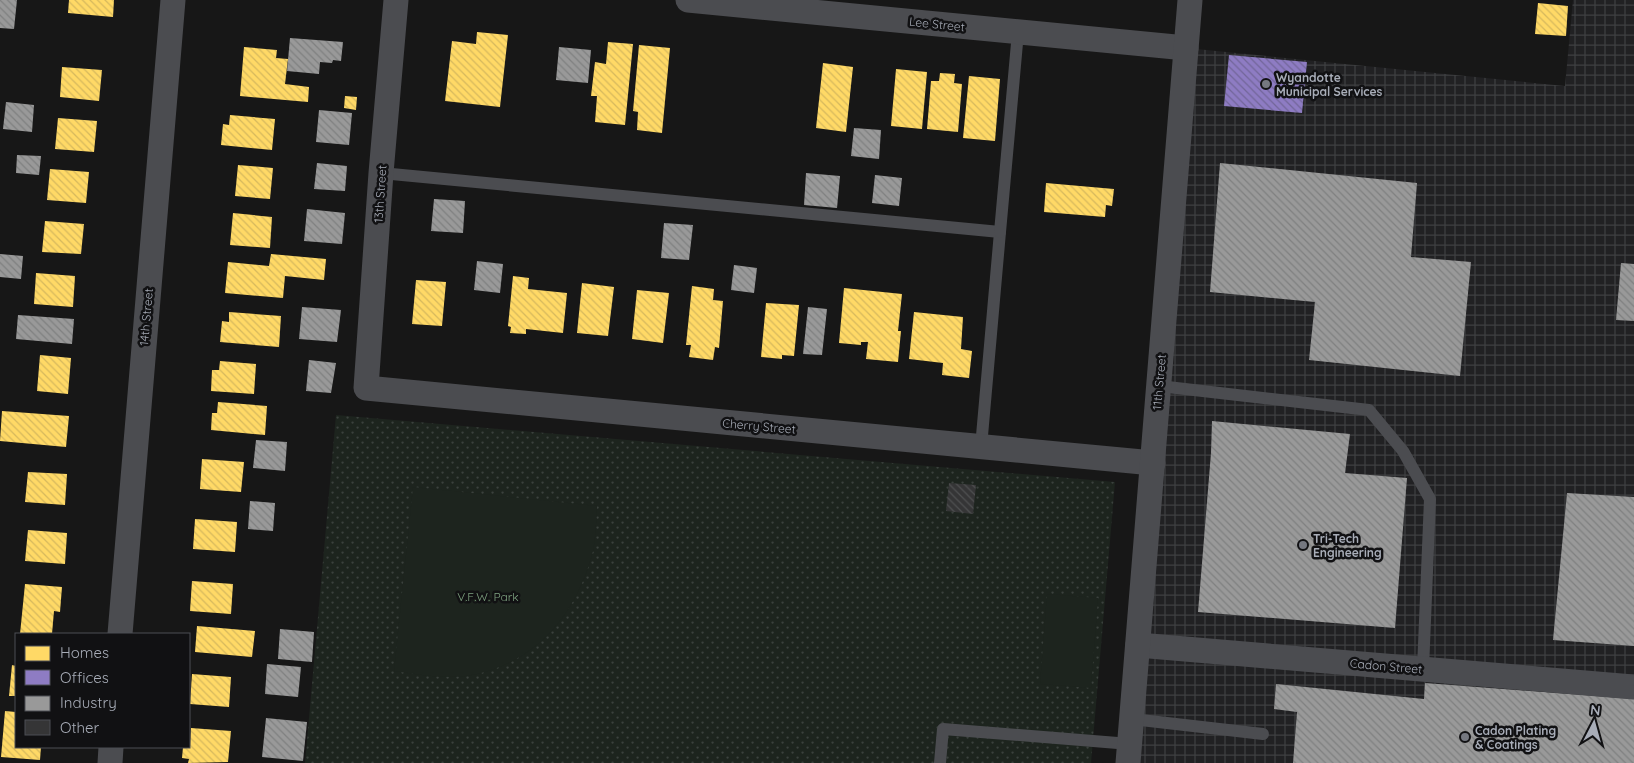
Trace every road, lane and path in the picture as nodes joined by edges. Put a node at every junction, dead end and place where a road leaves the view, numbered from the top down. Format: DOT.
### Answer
graph roads {
  1 [pos="172,0"];
  2 [pos="396,0"];
  3 [pos="688,0"];
  4 [pos="1190,0"];
  5 [pos="847,8"];
  6 [pos="1018,32"];
  7 [pos="1186,48"];
  8 [pos="381,173"];
  9 [pos="1000,232"];
  10 [pos="1159,386"];
  11 [pos="366,388"];
  12 [pos="982,447"];
  13 [pos="1153,464"];
  14 [pos="120,633"];
  15 [pos="1138,645"];
  16 [pos="1423,669"];
  17 [pos="1634,687"];
  18 [pos="1132,719"];
  19 [pos="1263,734"];
  20 [pos="111,748"];
  21 [pos="1129,754"];
  22 [pos="110,763"];
  23 [pos="940,763"];
  1 -- 14 [label="street, 14th Street"];
  2 -- 8 [label="street, 13th Street"];
  3 -- 5 [label="street, Lee Street"];
  4 -- 7 [label="street, 11th Street"];
  5 -- 6 [label="street, Lee Street"];
  6 -- 7 [label="street, Lee Street"];
  6 -- 9 [label="lane"];
  7 -- 10 [label="street, 11th Street"];
  8 -- 9 [label="lane"];
  8 -- 11 [label="street, 13th Street"];
  9 -- 12 [label="lane"];
  10 -- 13 [label="street, 11th Street"];
  10 -- 16 [label="lane"];
  11 -- 12 [label="street, Cherry Street"];
  12 -- 13 [label="street, Cherry Street"];
  13 -- 15 [label="street, 11th Street"];
  15 -- 16 [label="street, Cadon Street"];
  15 -- 18 [label="street, 11th Street"];
  16 -- 17 [label="street, Cadon Street"];
  18 -- 19 [label="lane"];
  18 -- 21 [label="street, 11th Street"];
  20 -- 22 [label="street"];
  21 -- 23 [label="lane"];
}
